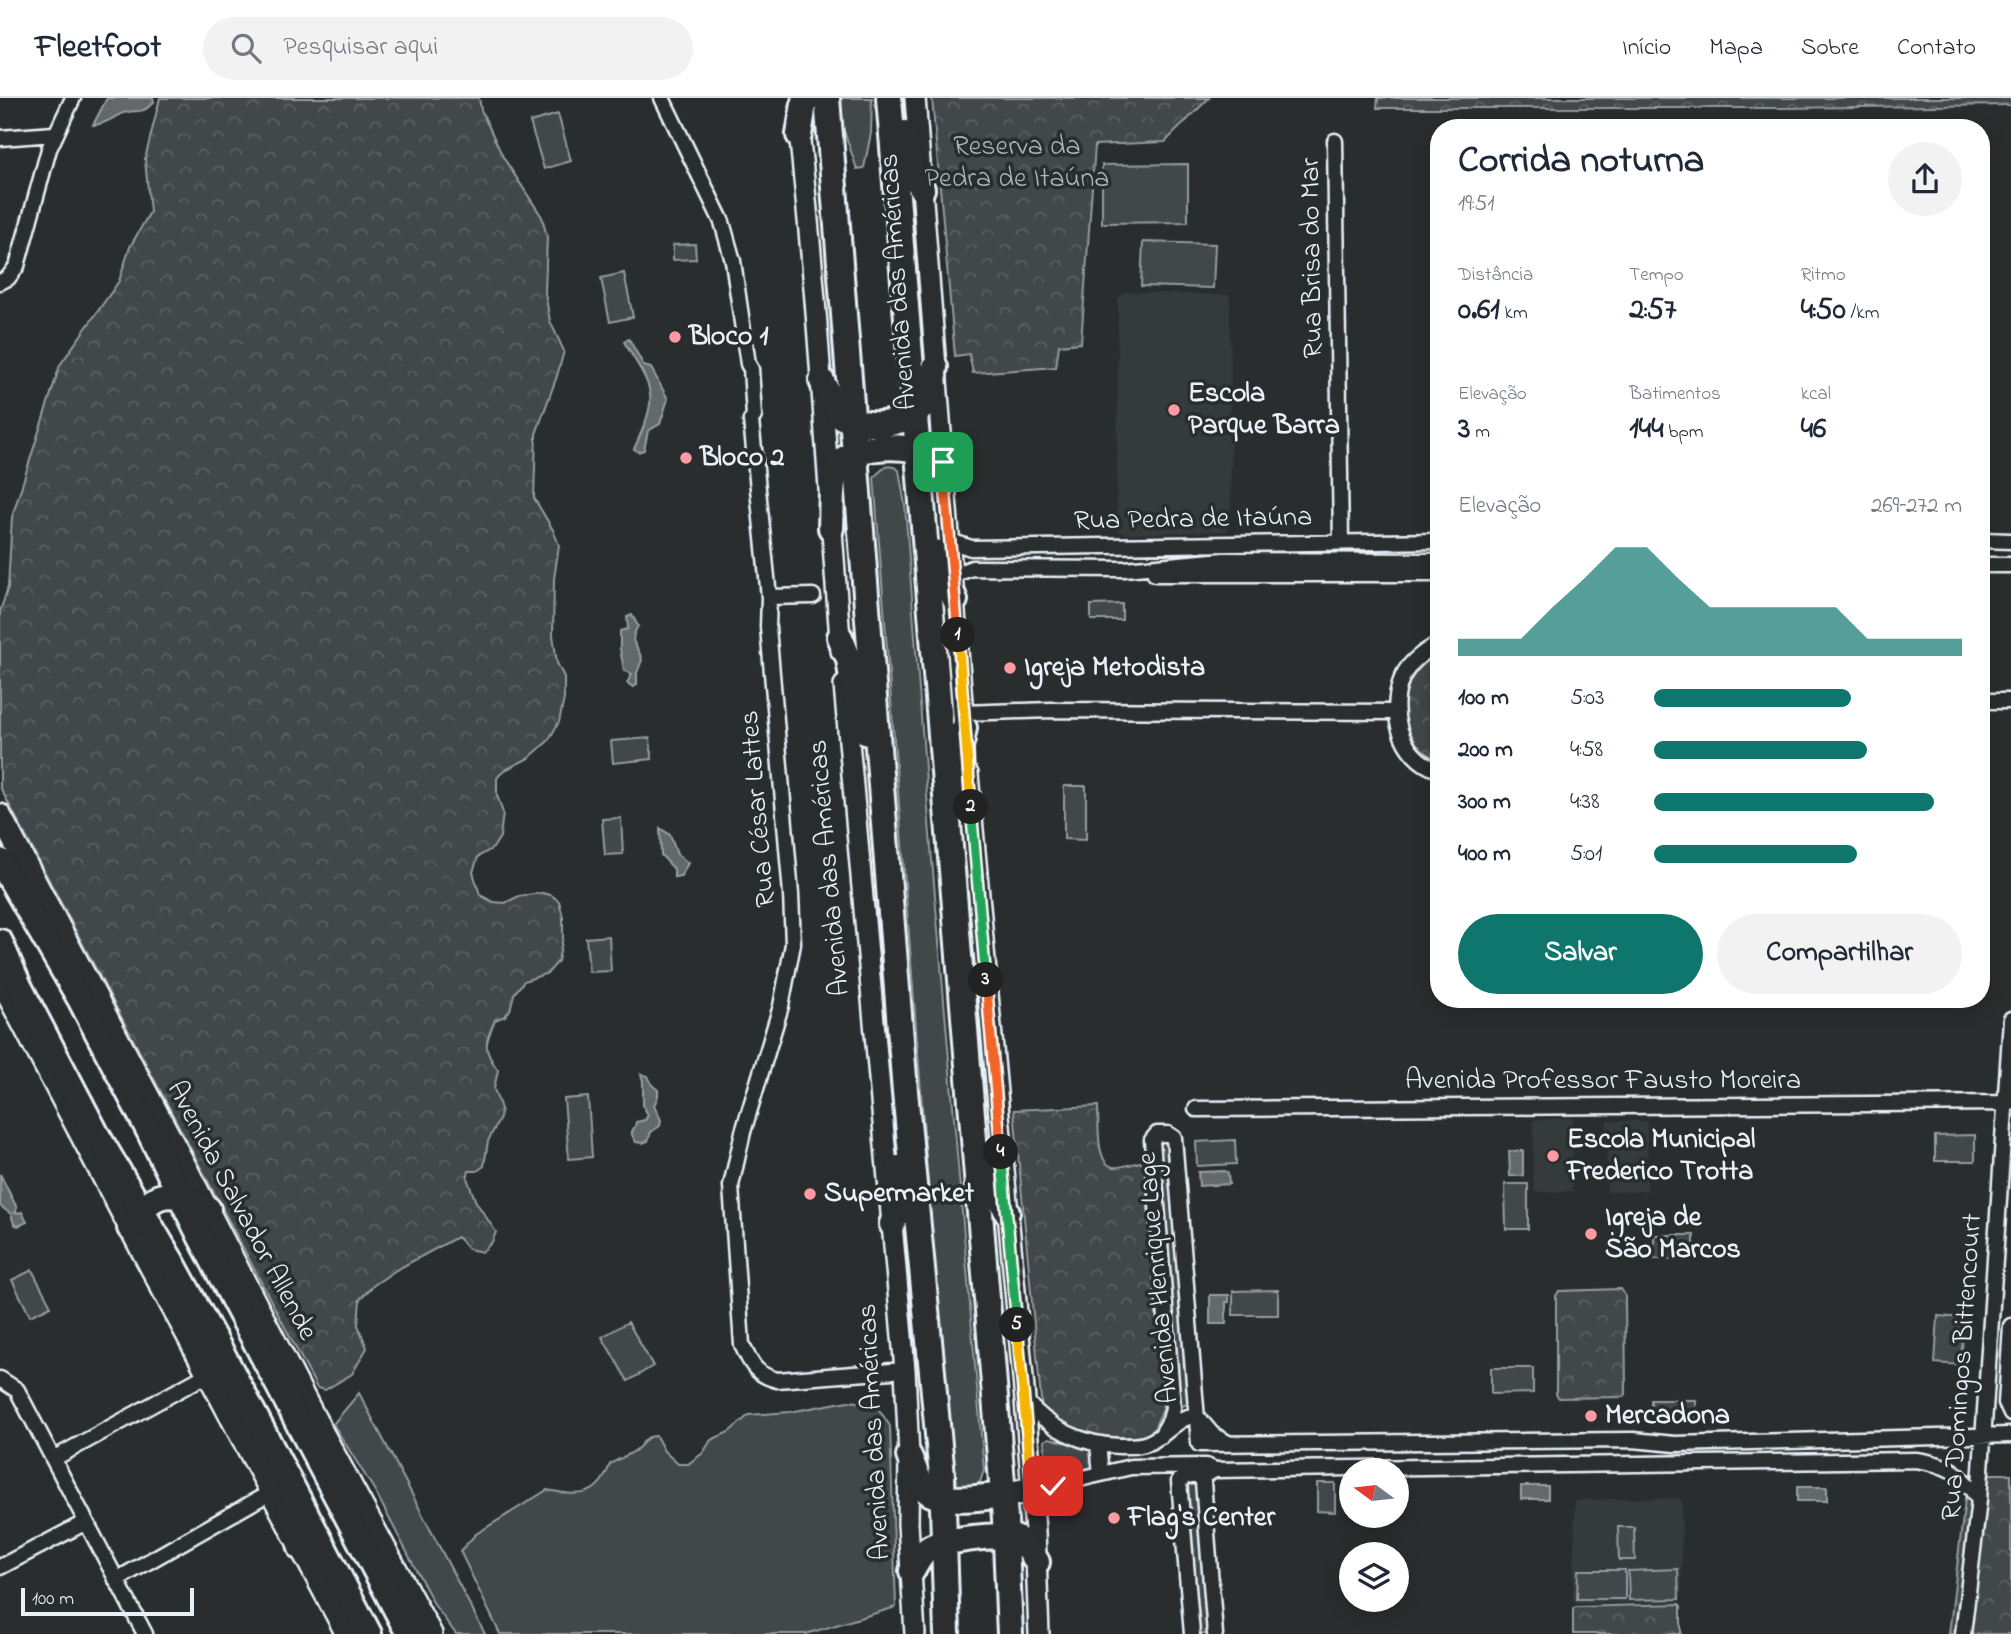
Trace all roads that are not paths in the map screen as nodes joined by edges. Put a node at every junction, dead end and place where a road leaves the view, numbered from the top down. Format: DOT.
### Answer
graph roads {
  1 [pos="73,98"];
  2 [pos="662,98"];
  3 [pos="795,98"];
  4 [pos="806,98"];
  5 [pos="827,98"];
  6 [pos="889,98"];
  7 [pos="899,98"];
  8 [pos="915,98"];
  9 [pos="54,134"];
  10 [pos="799,135"];
  11 [pos="0,138"];
  12 [pos="1335,141"];
  13 [pos="922,189"];
  14 [pos="0,282"];
  15 [pos="934,367"];
  16 [pos="822,382"];
  17 [pos="914,415"];
  18 [pos="851,421"];
  19 [pos="917,450"];
  20 [pos="853,455"];
  21 [pos="831,528"];
  22 [pos="1990,540"];
  23 [pos="950,541"];
  24 [pos="1430,541"];
  25 [pos="2011,541"];
  26 [pos="1341,542"];
  27 [pos="1123,545"];
  28 [pos="1093,546"];
  29 [pos="1430,561"];
  30 [pos="1990,565"];
  31 [pos="2011,565"];
  32 [pos="1092,569"];
  33 [pos="1125,569"];
  34 [pos="1430,574"];
  35 [pos="1990,574"];
  36 [pos="2011,574"];
  37 [pos="953,575"];
  38 [pos="813,596"];
  39 [pos="769,597"];
  40 [pos="955,600"];
  41 [pos="840,637"];
  42 [pos="1430,648"];
  43 [pos="1990,701"];
  44 [pos="2011,701"];
  45 [pos="1395,712"];
  46 [pos="964,720"];
  47 [pos="1430,765"];
  48 [pos="880,771"];
  49 [pos="0,815"];
  50 [pos="0,861"];
  51 [pos="956,915"];
  52 [pos="0,942"];
  53 [pos="0,981"];
  54 [pos="2011,1019"];
  55 [pos="2011,1025"];
  56 [pos="970,1082"];
  57 [pos="905,1091"];
  58 [pos="2008,1103"];
  59 [pos="1196,1109"];
  60 [pos="181,1197"];
  61 [pos="208,1209"];
  62 [pos="1007,1212"];
  63 [pos="135,1220"];
  64 [pos="892,1224"];
  65 [pos="2011,1326"];
  66 [pos="217,1367"];
  67 [pos="905,1370"];
  68 [pos="0,1379"];
  69 [pos="1025,1400"];
  70 [pos="2011,1414"];
  71 [pos="1196,1415"];
  72 [pos="1983,1435"];
  73 [pos="2011,1435"];
  74 [pos="1161,1436"];
  75 [pos="1229,1444"];
  76 [pos="1098,1445"];
  77 [pos="909,1456"];
  78 [pos="53,1459"];
  79 [pos="1216,1470"];
  80 [pos="1101,1473"];
  81 [pos="1201,1476"];
  82 [pos="1032,1490"];
  83 [pos="271,1492"];
  84 [pos="1003,1494"];
  85 [pos="943,1498"];
  86 [pos="1979,1500"];
  87 [pos="86,1522"];
  88 [pos="1006,1536"];
  89 [pos="944,1542"];
  90 [pos="301,1548"];
  91 [pos="389,1557"];
  92 [pos="1037,1562"];
  93 [pos="0,1567"];
  94 [pos="912,1571"];
  95 [pos="116,1580"];
  96 [pos="145,1634"];
  97 [pos="347,1634"];
  98 [pos="369,1634"];
  99 [pos="410,1634"];
  100 [pos="418,1634"];
  101 [pos="431,1634"];
  102 [pos="915,1634"];
  103 [pos="947,1634"];
  104 [pos="1010,1634"];
  105 [pos="1039,1634"];
  106 [pos="1192,1634"];
  107 [pos="1215,1634"];
  108 [pos="1963,1634"];
  1 -- 9 [label="street"];
  2 -- 39 [label="street, Rua César Lattes"];
  3 -- 10 [label="main road, Avenida das Américas"];
  4 -- 10 [label="highway"];
  5 -- 18 [label="highway, Avenida das Américas"];
  6 -- 17 [label="highway, Avenida das Américas"];
  7 -- 13 [label="highway"];
  8 -- 13 [label="main road, Avenida das Américas"];
  9 -- 11 [label="street"];
  9 -- 14 [label="street"];
  10 -- 16 [label="main road, Avenida das Américas"];
  12 -- 26 [label="street, Rua Brisa do Mar"];
  13 -- 15 [label="main road, Avenida das Américas"];
  15 -- 17 [label="highway"];
  15 -- 23 [label="main road, Avenida das Américas"];
  16 -- 18 [label="highway"];
  16 -- 21 [label="main road, Avenida das Américas"];
  17 -- 18 [label="highway"];
  17 -- 19 [label="highway, Avenida das Américas"];
  18 -- 20 [label="highway, Avenida das Américas"];
  19 -- 20 [label="highway"];
  19 -- 40 [label="highway"];
  19 -- 51 [label="highway, Avenida das Américas"];
  20 -- 21 [label="highway"];
  20 -- 48 [label="highway, Avenida das Américas"];
  21 -- 41 [label="main road, Avenida das Américas"];
  22 -- 25 [label="street"];
  23 -- 28 [label="street, Rua Pedra de Itaúna"];
  23 -- 37 [label="main road, Avenida das Américas"];
  24 -- 26 [label="street, Rua Pedra de Itaúna"];
  26 -- 27 [label="street, Rua Pedra de Itaúna"];
  27 -- 28 [label="street, Rua Pedra de Itaúna"];
  27 -- 33 [label="street"];
  28 -- 32 [label="street"];
  29 -- 33 [label="street, Rua Pedra de Itaúna"];
  30 -- 31 [label="street"];
  32 -- 33 [label="street, Rua Pedra de Itaúna"];
  32 -- 34 [label="street"];
  32 -- 37 [label="street, Rua Pedra de Itaúna"];
  35 -- 36 [label="street"];
  37 -- 40 [label="main road, Avenida das Américas"];
  38 -- 39 [label="street"];
  39 -- 67 [label="street, Rua César Lattes"];
  40 -- 46 [label="main road, Avenida das Américas"];
  41 -- 48 [label="highway"];
  41 -- 64 [label="main road, Avenida das Américas"];
  42 -- 45 [label="street"];
  43 -- 44 [label="street"];
  45 -- 46 [label="street"];
  45 -- 47 [label="street"];
  46 -- 51 [label="highway"];
  46 -- 62 [label="main road, Avenida das Américas"];
  48 -- 57 [label="highway, Avenida das Américas"];
  49 -- 61 [label="main road, Avenida Salvador Allende"];
  50 -- 60 [label="highway, Avenida Salvador Allende"];
  51 -- 56 [label="highway, Avenida das Américas"];
  52 -- 63 [label="highway"];
  53 -- 63 [label="main road"];
  54 -- 55 [label="street, Rua Domingos Bittencourt"];
  55 -- 58 [label="street, Rua Domingos Bittencourt"];
  56 -- 62 [label="highway"];
  56 -- 84 [label="highway, Avenida das Américas"];
  57 -- 64 [label="highway"];
  57 -- 85 [label="highway, Avenida das Américas"];
  58 -- 59 [label="street, Avenida Professor Fausto Moreira"];
  58 -- 72 [label="street, Rua Domingos Bittencourt"];
  60 -- 61 [label="highway"];
  60 -- 63 [label="highway"];
  60 -- 99 [label="highway, Avenida Salvador Allende"];
  61 -- 91 [label="main road, Avenida Salvador Allende"];
  62 -- 69 [label="main road, Avenida das Américas"];
  63 -- 66 [label="highway"];
  64 -- 67 [label="main road, Avenida das Américas"];
  65 -- 70 [label="street"];
  66 -- 78 [label="street"];
  66 -- 83 [label="main road"];
  66 -- 90 [label="highway"];
  66 -- 98 [label="highway"];
  67 -- 77 [label="main road, Avenida das Américas"];
  68 -- 78 [label="street"];
  69 -- 76 [label="street"];
  69 -- 82 [label="main road, Avenida das Américas"];
  71 -- 74 [label="street"];
  71 -- 74 [label="street, Avenida Henrique Lage"];
  71 -- 75 [label="street"];
  71 -- 75 [label="street, Avenida Henrique Lage"];
  72 -- 73 [label="street"];
  72 -- 75 [label="street"];
  72 -- 86 [label="street, Rua Domingos Bittencourt"];
  74 -- 76 [label="street"];
  76 -- 80 [label="street"];
  77 -- 85 [label="highway"];
  77 -- 94 [label="main road, Avenida das Américas"];
  78 -- 87 [label="street"];
  79 -- 80 [label="street"];
  79 -- 81 [label="street"];
  79 -- 86 [label="street"];
  80 -- 82 [label="street"];
  81 -- 106 [label="street"];
  81 -- 107 [label="street"];
  82 -- 84 [label="highway"];
  82 -- 92 [label="main road, Avenida das Américas"];
  83 -- 90 [label="main road"];
  83 -- 95 [label="street"];
  84 -- 85 [label="highway"];
  84 -- 88 [label="highway, Avenida das Américas"];
  85 -- 89 [label="highway, Avenida das Américas"];
  86 -- 108 [label="street, Rua Domingos Bittencourt"];
  87 -- 93 [label="street"];
  87 -- 95 [label="street"];
  88 -- 89 [label="highway"];
  88 -- 92 [label="highway"];
  88 -- 104 [label="highway, Avenida das Américas"];
  89 -- 94 [label="highway"];
  89 -- 103 [label="highway, Avenida das Américas"];
  90 -- 97 [label="main road"];
  91 -- 100 [label="highway"];
  91 -- 101 [label="main road, Avenida Salvador Allende"];
  92 -- 105 [label="main road, Avenida das Américas"];
  94 -- 102 [label="main road, Avenida das Américas"];
  95 -- 96 [label="street"];
}
